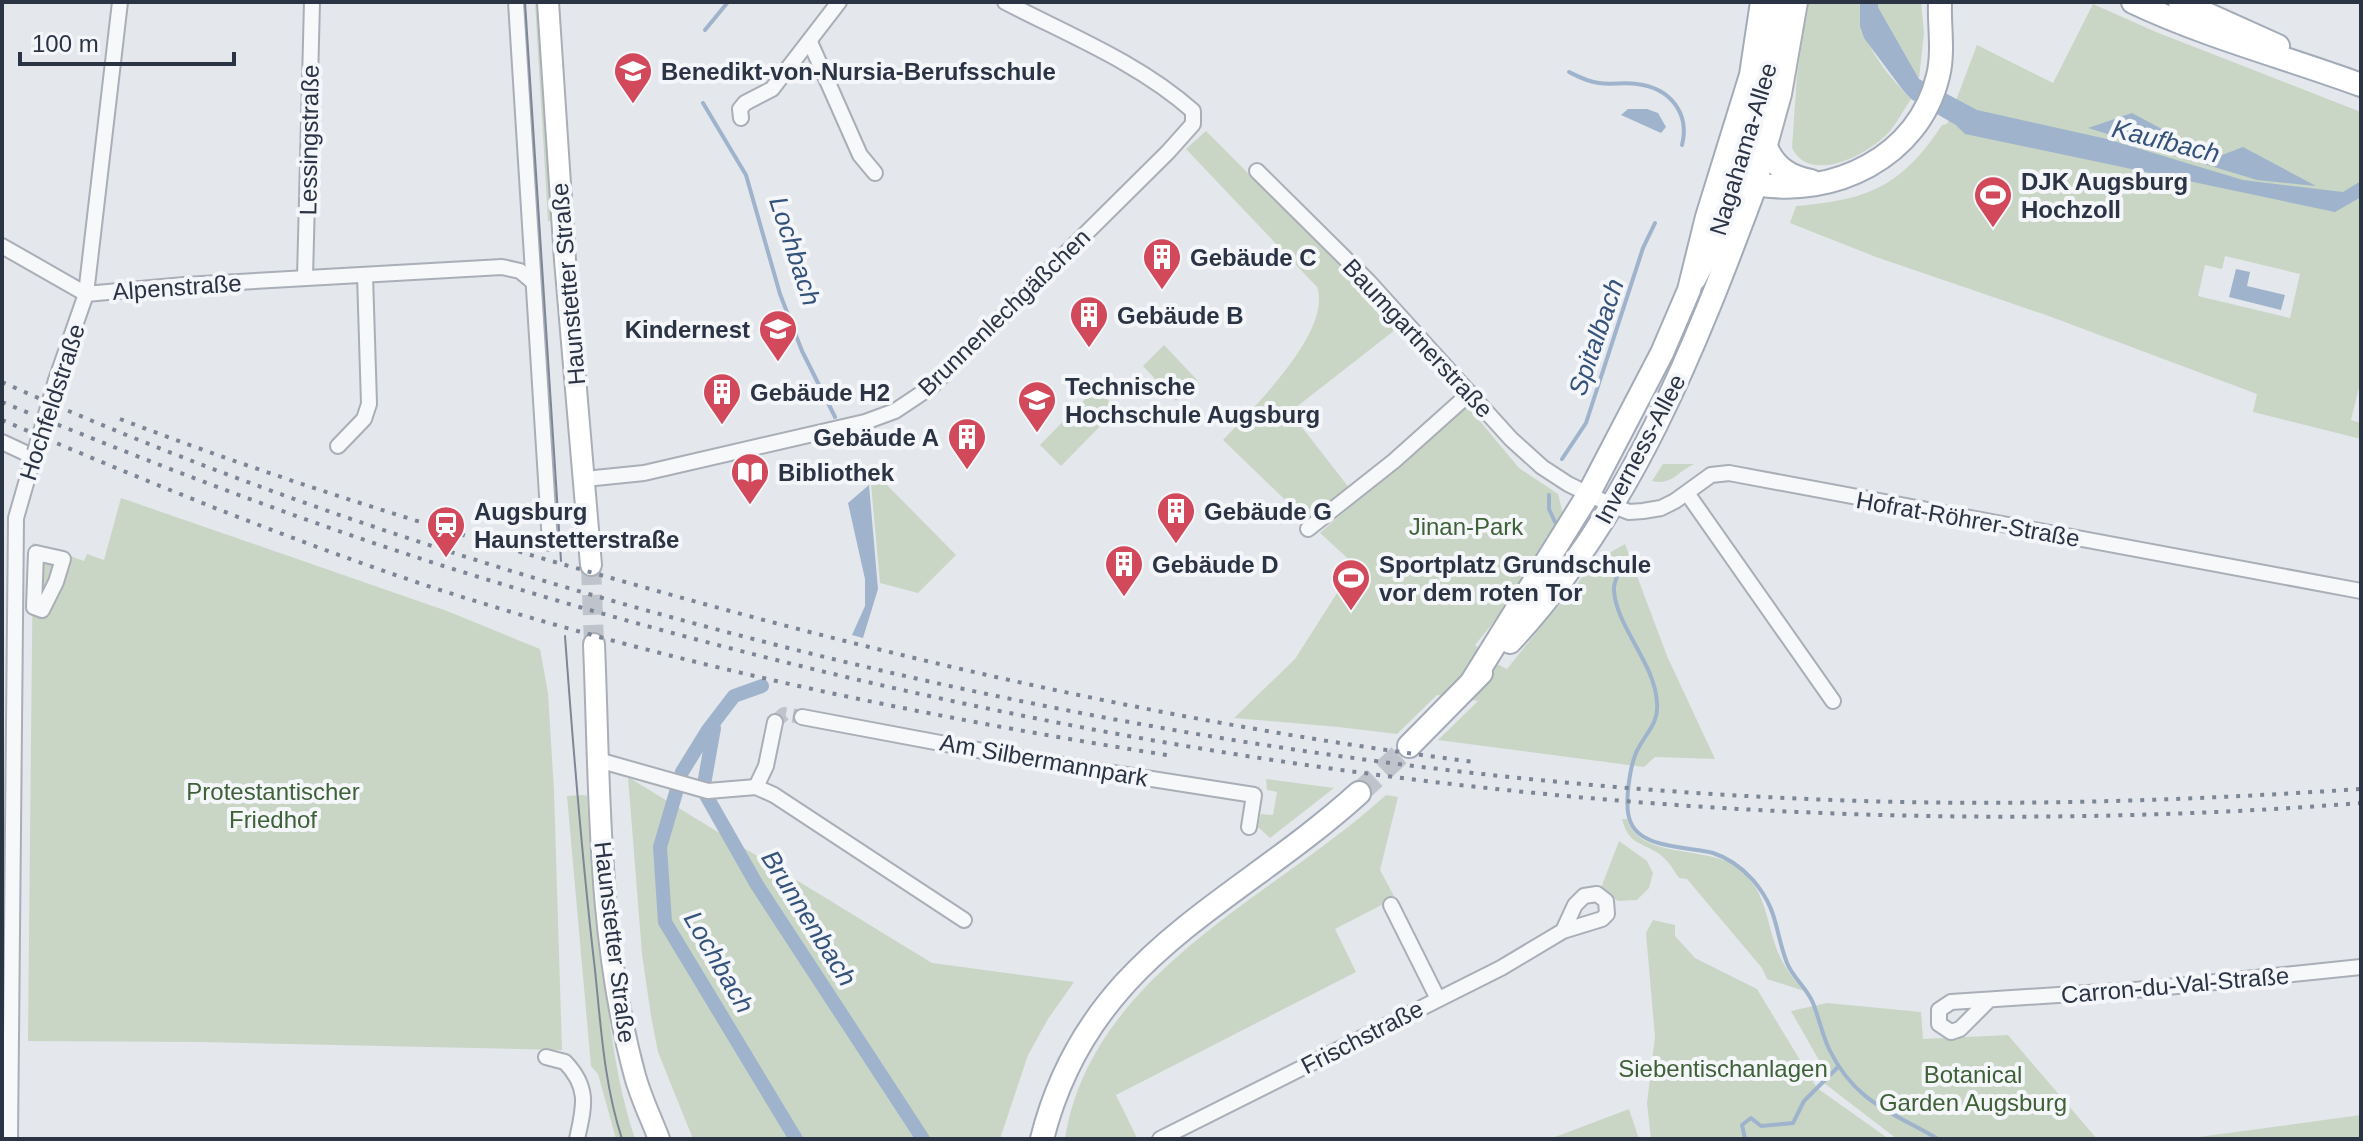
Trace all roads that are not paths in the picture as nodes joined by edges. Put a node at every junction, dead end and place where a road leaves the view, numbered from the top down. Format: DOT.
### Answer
graph roads {
  1 [pos="120,2"];
  2 [pos="312,2"];
  3 [pos="516,2"];
  4 [pos="548,2"];
  5 [pos="839,2"];
  6 [pos="1005,2"];
  7 [pos="1762,2"];
  8 [pos="1781,2"];
  9 [pos="1797,2"];
  10 [pos="1940,2"];
  11 [pos="2133,2"];
  12 [pos="2180,2"];
  13 [pos="810,42"];
  14 [pos="2305,64"];
  15 [pos="2361,85"];
  16 [pos="743,111"];
  17 [pos="1767,149"];
  18 [pos="1257,171"];
  19 [pos="875,173"];
  20 [pos="1749,174"];
  21 [pos="1816,183"];
  22 [pos="2,246"];
  23 [pos="365,275"];
  24 [pos="305,278"];
  25 [pos="533,282"];
  26 [pos="1689,290"];
  27 [pos="86,294"];
  28 [pos="1470,393"];
  29 [pos="2,442"];
  30 [pos="338,446"];
  31 [pos="34,454"];
  32 [pos="585,479"];
  33 [pos="1687,493"];
  34 [pos="1588,495"];
  35 [pos="1611,505"];
  36 [pos="9,518"];
  37 [pos="1308,529"];
  38 [pos="550,543"];
  39 [pos="591,565"];
  40 [pos="2361,591"];
  41 [pos="594,644"];
  42 [pos="1471,683"];
  43 [pos="1833,701"];
  44 [pos="802,717"];
  45 [pos="775,722"];
  46 [pos="1409,746"];
  47 [pos="598,760"];
  48 [pos="756,787"];
  49 [pos="1359,793"];
  50 [pos="1249,827"];
  51 [pos="1391,905"];
  52 [pos="964,920"];
  53 [pos="1563,931"];
  54 [pos="2361,967"];
  55 [pos="1438,999"];
  56 [pos="1989,1000"];
  57 [pos="546,1057"];
  58 [pos="6,1100"];
  59 [pos="10,1139"];
  60 [pos="577,1139"];
  61 [pos="659,1139"];
  62 [pos="1042,1139"];
  63 [pos="1160,1139"];
  1 -- 27 [label="street, Hochfeldstraße"];
  2 -- 24 [label="street, Lessingstraße"];
  3 -- 25 [label="street, Haunstetter Straße"];
  4 -- 32 [label="main road, Haunstetter Straße"];
  5 -- 13 [label="street"];
  6 -- 32 [label="street, Brunnenlechgäßchen"];
  7 -- 26 [label="main road, Inverness-Allee"];
  8 -- 20 [label="main road, Nagahama-Allee"];
  9 -- 17 [label="main road, Nagahama-Allee"];
  10 -- 21 [label="main road"];
  11 -- 14 [label="main road"];
  12 -- 14 [label="main road"];
  13 -- 16 [label="street"];
  13 -- 19 [label="street"];
  14 -- 15 [label="main road"];
  17 -- 20 [label="main road, Nagahama-Allee"];
  17 -- 21 [label="main road"];
  18 -- 28 [label="street, Baumgartnerstraße"];
  20 -- 21 [label="main road"];
  20 -- 26 [label="main road, Nagahama-Allee"];
  20 -- 35 [label="main road, Inverness-Allee"];
  22 -- 27 [label="street, Alpenstraße"];
  23 -- 24 [label="street, Alpenstraße"];
  23 -- 25 [label="street, Alpenstraße"];
  23 -- 30 [label="street"];
  24 -- 27 [label="street, Alpenstraße"];
  25 -- 38 [label="street, Haunstetter Straße"];
  26 -- 34 [label="main road, Inverness-Allee"];
  27 -- 31 [label="street, Hochfeldstraße, bridge"];
  28 -- 34 [label="street, Baumgartnerstraße"];
  28 -- 37 [label="street"];
  29 -- 31 [label="street"];
  31 -- 36 [label="street, Hochfeldstraße"];
  32 -- 39 [label="main road, Haunstetter Straße"];
  33 -- 35 [label="street, Hofrat-Röhrer-Straße"];
  33 -- 40 [label="street, Hofrat-Röhrer-Straße"];
  33 -- 43 [label="street"];
  34 -- 35 [label="street, Hofrat-Röhrer-Straße"];
  34 -- 42 [label="main road, Inverness-Allee"];
  35 -- 42 [label="main road, Inverness-Allee"];
  36 -- 58 [label="street, Hochfeldstraße"];
  41 -- 47 [label="main road, Haunstetter Straße"];
  42 -- 46 [label="main road, Inverness-Allee"];
  44 -- 50 [label="street, Am Silbermannpark"];
  45 -- 48 [label="street"];
  47 -- 48 [label="street"];
  47 -- 61 [label="main road, Haunstetter Straße"];
  48 -- 52 [label="street"];
  49 -- 62 [label="main road"];
  51 -- 55 [label="street"];
  53 -- 55 [label="street, Frischstraße"];
  54 -- 56 [label="street, Carron-du-Val-Straße"];
  55 -- 63 [label="street, Frischstraße"];
  57 -- 60 [label="street"];
  58 -- 59 [label="street, Hochfeldstraße"];
}
